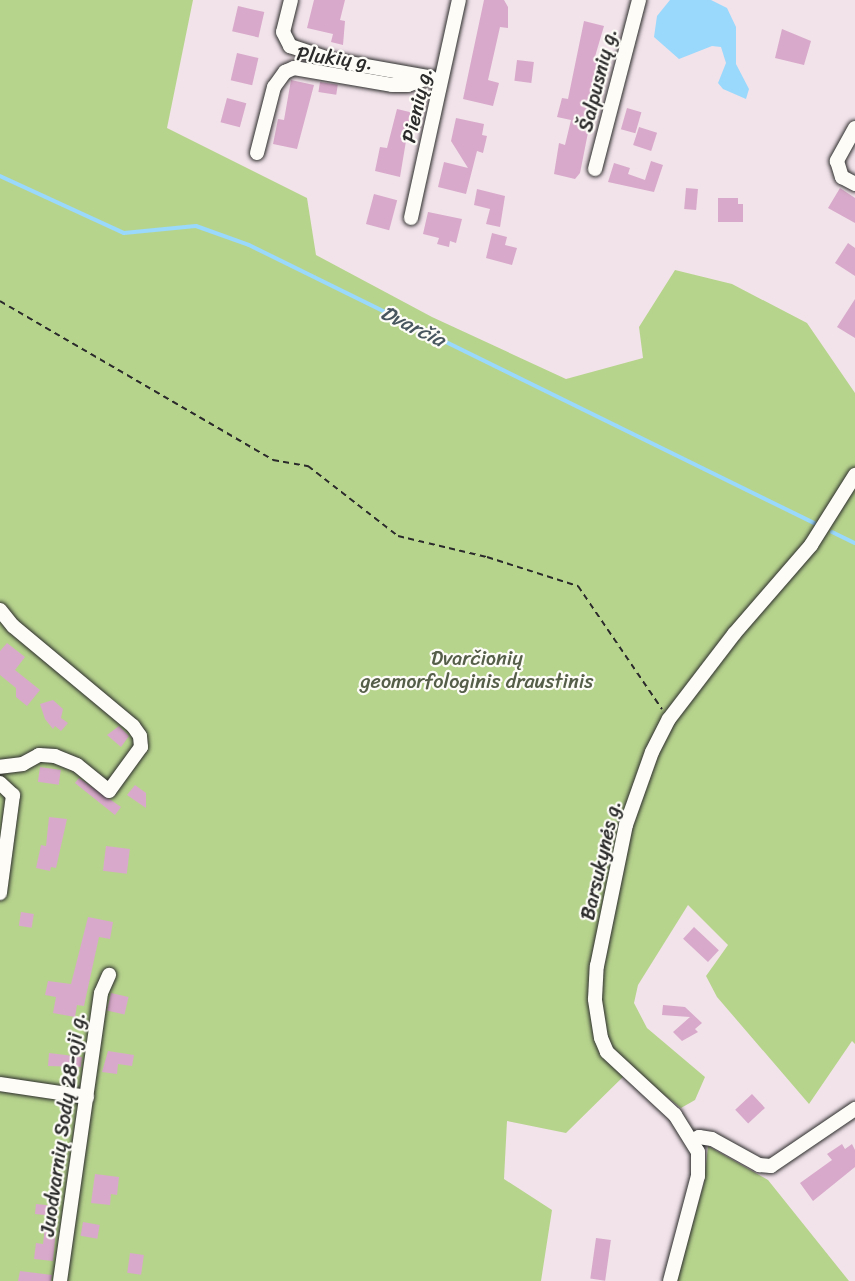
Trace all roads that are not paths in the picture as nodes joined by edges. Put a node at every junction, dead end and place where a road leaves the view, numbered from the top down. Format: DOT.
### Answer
graph roads {
  1 [pos="291,0"];
  2 [pos="459,0"];
  3 [pos="639,0"];
  4 [pos="437,78"];
  5 [pos="855,128"];
  6 [pos="257,153"];
  7 [pos="595,169"];
  8 [pos="855,184"];
  9 [pos="411,218"];
  10 [pos="855,475"];
  11 [pos="0,610"];
  12 [pos="0,767"];
  13 [pos="0,783"];
  14 [pos="0,893"];
  15 [pos="109,975"];
  16 [pos="0,1084"];
  17 [pos="87,1097"];
  18 [pos="855,1109"];
  19 [pos="694,1140"];
  20 [pos="60,1281"];
  21 [pos="670,1281"];
  1 -- 4 [label="street, Plukių g."];
  2 -- 4 [label="street, Pienių g."];
  3 -- 7 [label="street, Šalpusnių g."];
  4 -- 6 [label="street, Plukių g."];
  4 -- 9 [label="street, Pienių g."];
  5 -- 8 [label="street"];
  10 -- 19 [label="street, Barsukynės g."];
  11 -- 12 [label="street"];
  13 -- 14 [label="street"];
  15 -- 17 [label="street, Juodvarnių Sodų 28-oji g."];
  16 -- 17 [label="street"];
  17 -- 20 [label="street, Juodvarnių Sodų 28-oji g."];
  18 -- 19 [label="street"];
  19 -- 21 [label="street"];
}
